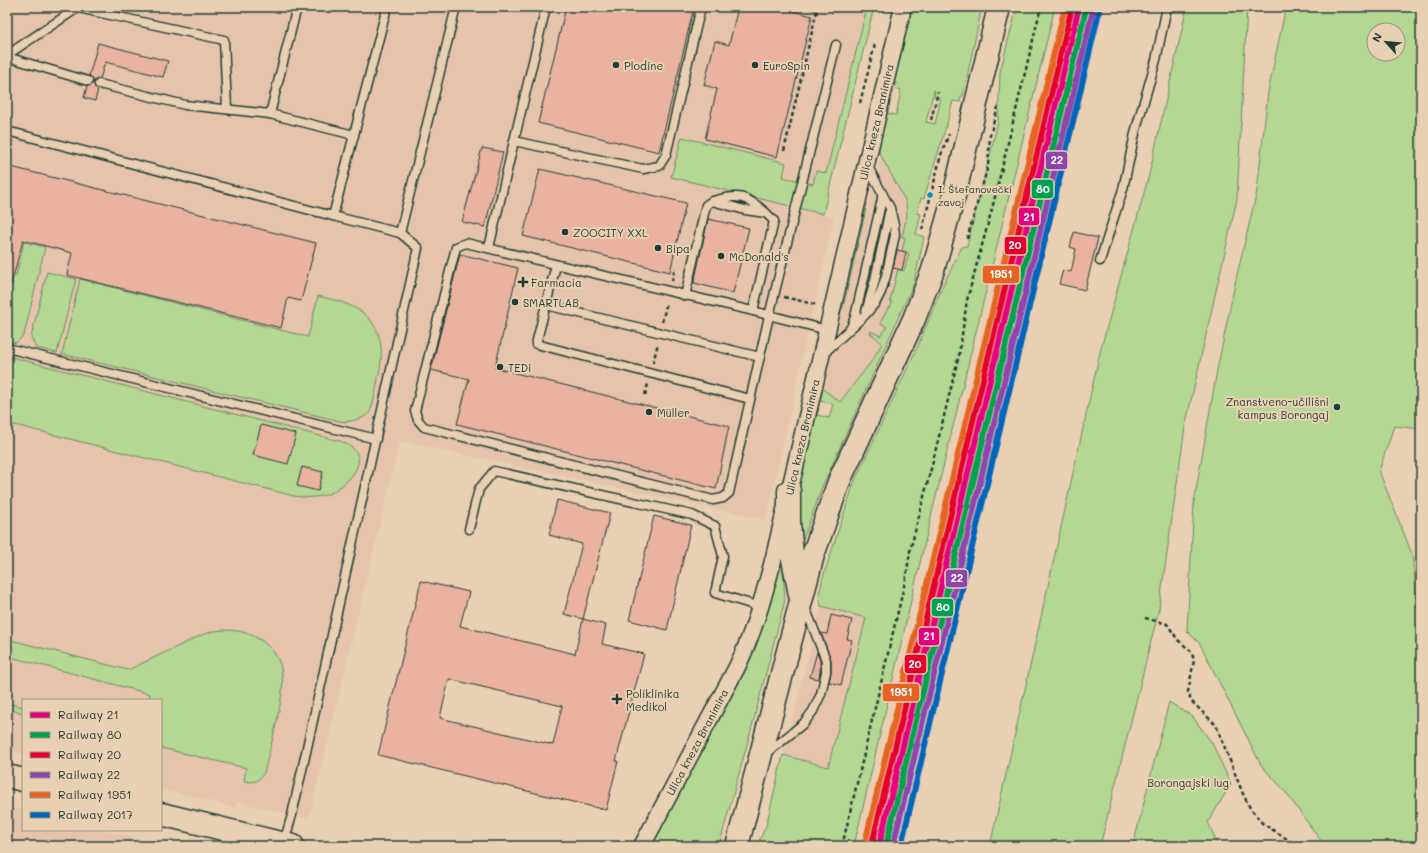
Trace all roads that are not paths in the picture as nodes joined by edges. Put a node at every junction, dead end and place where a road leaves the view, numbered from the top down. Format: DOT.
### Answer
graph roads {
  1 [pos="297,7"];
  2 [pos="387,7"];
  3 [pos="456,7"];
  4 [pos="546,7"];
  5 [pos="701,7"];
  6 [pos="903,7"];
  7 [pos="999,7"];
  8 [pos="1167,7"];
  9 [pos="78,8"];
  10 [pos="836,45"];
  11 [pos="7,56"];
  12 [pos="88,81"];
  13 [pos="99,84"];
  14 [pos="227,109"];
  15 [pos="270,114"];
  16 [pos="7,131"];
  17 [pos="354,135"];
  18 [pos="514,141"];
  19 [pos="866,163"];
  20 [pos="882,194"];
  21 [pos="333,216"];
  22 [pos="400,233"];
  23 [pos="489,248"];
  24 [pos="1100,261"];
  25 [pos="556,265"];
  26 [pos="685,296"];
  27 [pos="546,305"];
  28 [pos="754,311"];
  29 [pos="769,316"];
  30 [pos="851,328"];
  31 [pos="827,330"];
  32 [pos="7,348"];
  33 [pos="760,357"];
  34 [pos="821,357"];
  35 [pos="750,399"];
  36 [pos="376,439"];
  37 [pos="789,491"];
  38 [pos="469,529"];
  39 [pos="801,598"];
  40 [pos="760,606"];
  41 [pos="759,760"];
  42 [pos="7,776"];
  43 [pos="22,780"];
  44 [pos="162,814"];
  45 [pos="286,845"];
  46 [pos="642,846"];
  47 [pos="737,846"];
  1 -- 15 [label="lane"];
  2 -- 17 [label="lane"];
  3 -- 22 [label="lane"];
  4 -- 18 [label="lane"];
  5 -- 18 [label="lane"];
  6 -- 19 [label="street, Ulica kneza Branimira"];
  7 -- 39 [label="main road"];
  8 -- 24 [label="lane"];
  9 -- 11 [label="lane"];
  9 -- 14 [label="lane"];
  10 -- 29 [label="lane"];
  11 -- 12 [label="lane"];
  13 -- 14 [label="lane"];
  14 -- 15 [label="lane"];
  15 -- 17 [label="lane"];
  16 -- 21 [label="lane"];
  17 -- 21 [label="lane"];
  18 -- 23 [label="lane"];
  19 -- 20 [label="lane"];
  19 -- 31 [label="street, Ulica kneza Branimira"];
  20 -- 30 [label="lane"];
  20 -- 30 [label="lane"];
  21 -- 22 [label="lane"];
  22 -- 36 [label="lane"];
  23 -- 25 [label="lane"];
  23 -- 35 [label="lane"];
  25 -- 26 [label="lane"];
  25 -- 27 [label="lane"];
  26 -- 28 [label="lane"];
  26 -- 28 [label="lane"];
  27 -- 33 [label="lane"];
  27 -- 35 [label="lane"];
  28 -- 29 [label="lane"];
  29 -- 31 [label="lane"];
  29 -- 33 [label="lane"];
  30 -- 34 [label="lane"];
  31 -- 34 [label="street, Ulica kneza Branimira"];
  32 -- 36 [label="lane"];
  33 -- 35 [label="lane"];
  34 -- 37 [label="street, Ulica kneza Branimira"];
  36 -- 45 [label="lane"];
  37 -- 39 [label="main road"];
  37 -- 40 [label="street, Ulica kneza Branimira"];
  38 -- 40 [label="lane"];
  39 -- 41 [label="main road"];
  39 -- 41 [label="lane"];
  40 -- 46 [label="street, Ulica kneza Branimira"];
  41 -- 47 [label="main road"];
  42 -- 43 [label="main road"];
  44 -- 45 [label="main road"];
}
